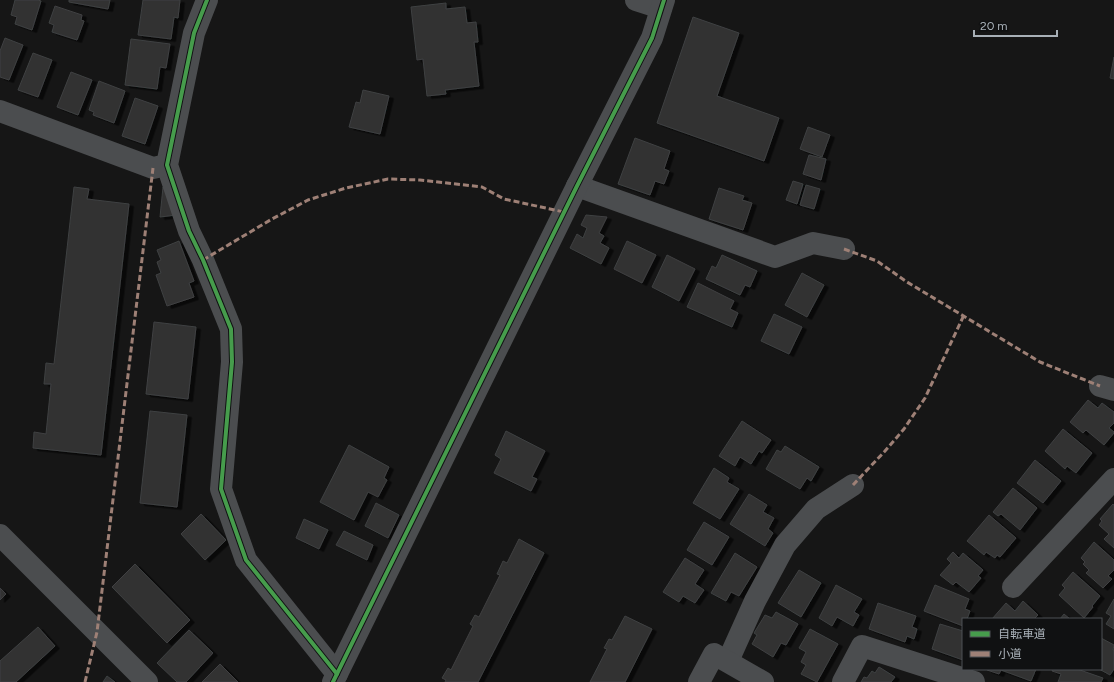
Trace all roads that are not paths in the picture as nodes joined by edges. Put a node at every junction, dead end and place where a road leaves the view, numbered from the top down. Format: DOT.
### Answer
graph roads {
  1 [pos="207,0"];
  2 [pos="636,0"];
  3 [pos="662,4"];
  4 [pos="0,111"];
  5 [pos="167,165"];
  6 [pos="577,186"];
  7 [pos="844,249"];
  8 [pos="1114,479"];
  9 [pos="853,485"];
  10 [pos="0,535"];
  11 [pos="1013,587"];
  12 [pos="728,661"];
  13 [pos="335,678"];
  14 [pos="147,682"];
  15 [pos="699,682"];
  16 [pos="763,682"];
  17 [pos="843,682"];
  18 [pos="974,682"];
  1 -- 5 [label="street"];
  2 -- 3 [label="street"];
  3 -- 6 [label="street"];
  4 -- 5 [label="street"];
  5 -- 13 [label="street"];
  6 -- 7 [label="street"];
  6 -- 13 [label="street"];
  8 -- 11 [label="street"];
  9 -- 12 [label="street"];
  10 -- 14 [label="street"];
  12 -- 15 [label="street"];
  12 -- 16 [label="street"];
  17 -- 18 [label="street"];
}
